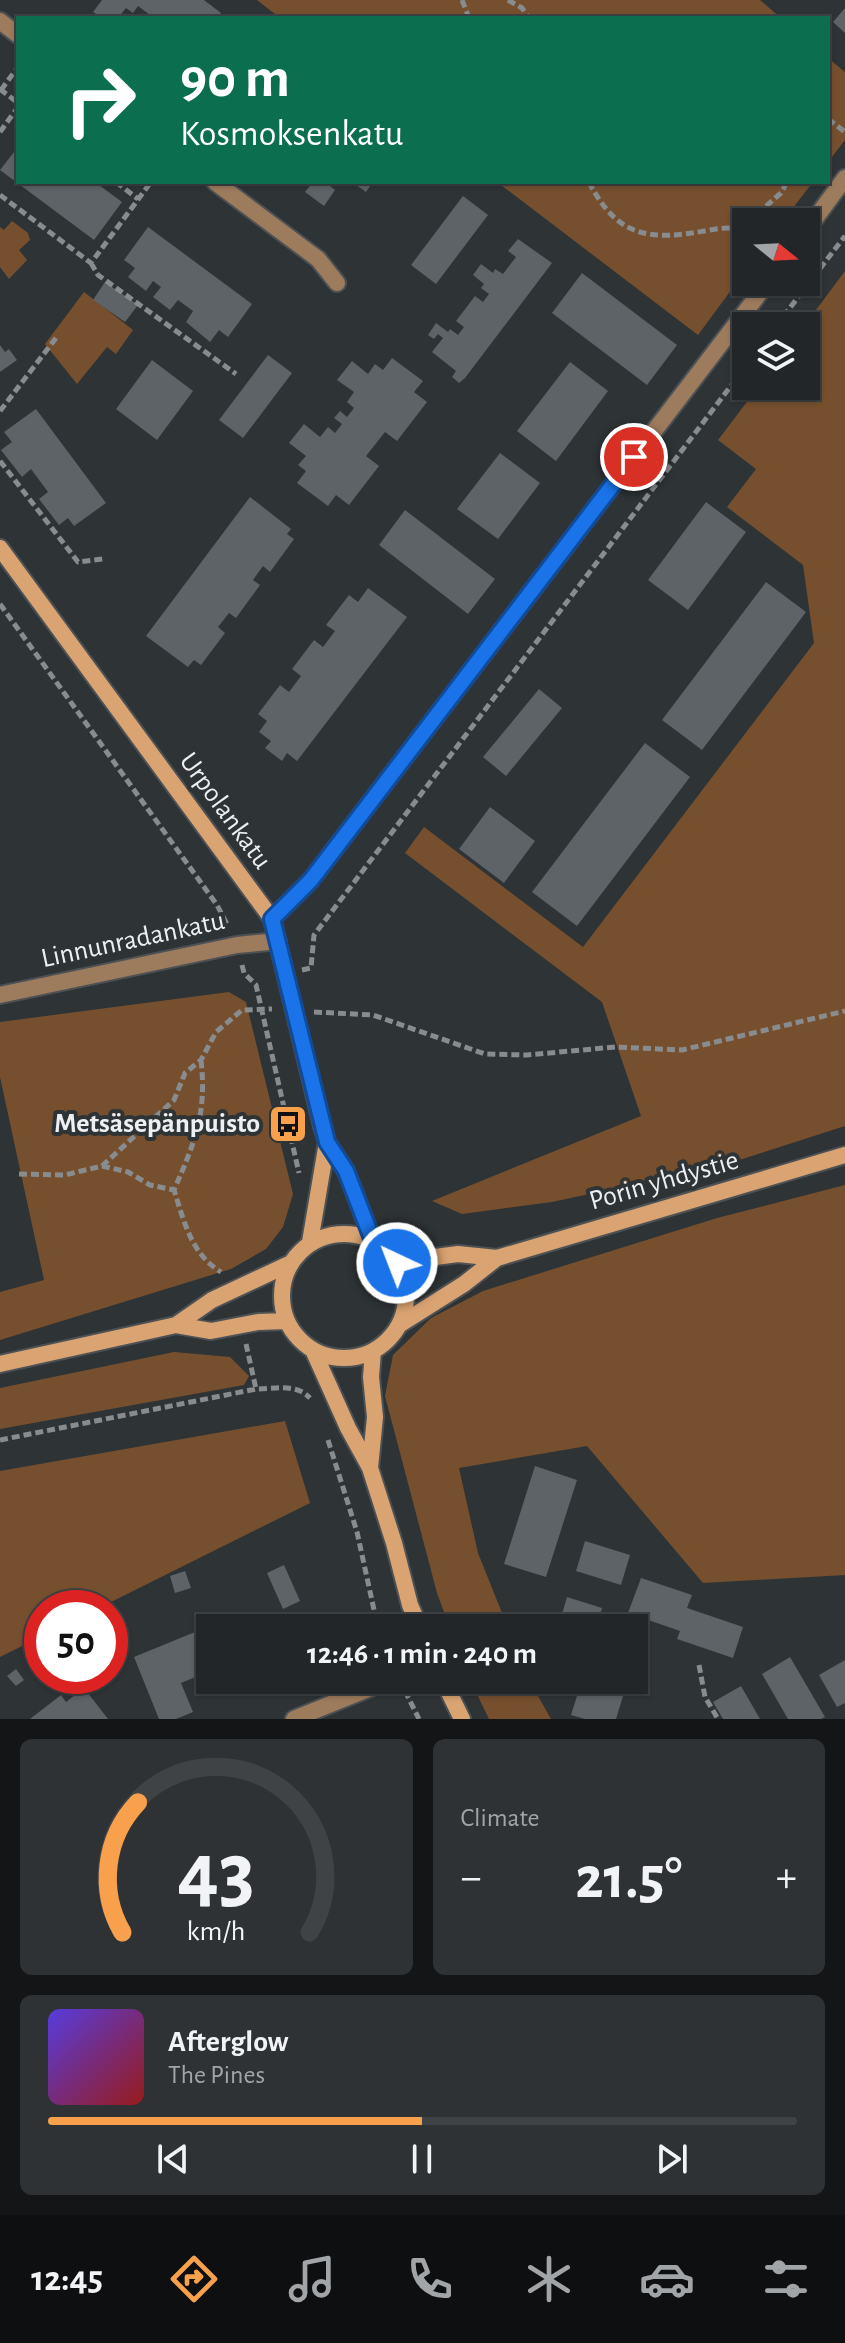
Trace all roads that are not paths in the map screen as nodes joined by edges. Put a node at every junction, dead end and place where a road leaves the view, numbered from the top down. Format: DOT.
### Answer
graph roads {
  1 [pos="0,21"];
  2 [pos="16,33"];
  3 [pos="845,178"];
  4 [pos="218,184"];
  5 [pos="820,212"];
  6 [pos="337,283"];
  7 [pos="757,296"];
  8 [pos="0,548"];
  9 [pos="272,919"];
  10 [pos="278,941"];
  11 [pos="0,995"];
  12 [pos="327,1142"];
  13 [pos="845,1155"];
  14 [pos="373,1241"];
  15 [pos="310,1242"];
  16 [pos="391,1255"];
  17 [pos="497,1258"];
  18 [pos="289,1264"];
  19 [pos="286,1321"];
  20 [pos="176,1325"];
  21 [pos="399,1325"];
  22 [pos="313,1350"];
  23 [pos="373,1351"];
  24 [pos="0,1364"];
  25 [pos="370,1468"];
  26 [pos="414,1614"];
  27 [pos="356,1694"];
  28 [pos="450,1694"];
  29 [pos="294,1719"];
  30 [pos="462,1719"];
  1 -- 2 [label="street"];
  3 -- 5 [label="street"];
  4 -- 6 [label="street"];
  7 -- 9 [label="street"];
  8 -- 9 [label="main road, Urpolankatu"];
  9 -- 10 [label="main road, Urpolankatu"];
  10 -- 11 [label="street, Linnunradankatu"];
  10 -- 12 [label="main road, Urpolankatu"];
  12 -- 14 [label="main road, Urpolankatu"];
  12 -- 15 [label="main road, Urpolankatu"];
  13 -- 17 [label="main road, Porin yhdystie"];
  14 -- 15 [label="main road"];
  14 -- 16 [label="main road"];
  15 -- 18 [label="main road"];
  16 -- 17 [label="main road, Porin yhdystie"];
  16 -- 21 [label="main road"];
  17 -- 21 [label="main road, Porin yhdystie"];
  18 -- 19 [label="main road"];
  18 -- 20 [label="main road"];
  19 -- 20 [label="main road"];
  19 -- 22 [label="main road"];
  20 -- 24 [label="main road"];
  21 -- 23 [label="main road"];
  22 -- 23 [label="main road"];
  22 -- 25 [label="main road"];
  23 -- 25 [label="main road"];
  25 -- 26 [label="main road"];
  27 -- 29 [label="street"];
  28 -- 30 [label="main road"];
}
